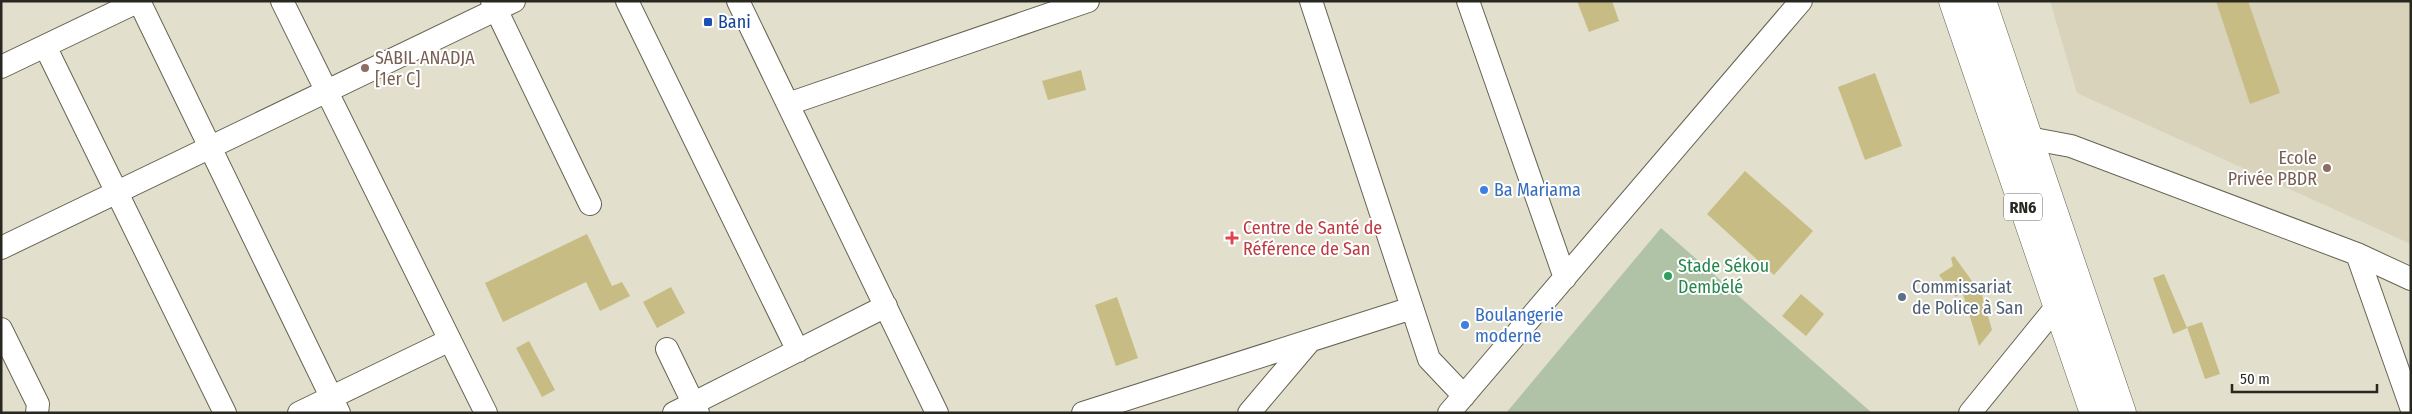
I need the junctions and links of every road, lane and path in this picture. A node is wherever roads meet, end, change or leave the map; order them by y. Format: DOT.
graph roads {
  1 [pos="139,1"];
  2 [pos="282,1"];
  3 [pos="627,1"];
  4 [pos="738,1"];
  5 [pos="1088,1"];
  6 [pos="1311,1"];
  7 [pos="1468,1"];
  8 [pos="1801,1"];
  9 [pos="1953,1"];
  10 [pos="1982,1"];
  11 [pos="501,4"];
  12 [pos="45,46"];
  13 [pos="1,67"];
  14 [pos="327,92"];
  15 [pos="788,104"];
  16 [pos="2028,138"];
  17 [pos="2002,145"];
  18 [pos="210,148"];
  19 [pos="117,192"];
  20 [pos="590,204"];
  21 [pos="1,248"];
  22 [pos="2358,254"];
  23 [pos="1565,278"];
  24 [pos="2411,279"];
  25 [pos="886,306"];
  26 [pos="2057,306"];
  27 [pos="1412,308"];
  28 [pos="1,329"];
  29 [pos="450,340"];
  30 [pos="1310,340"];
  31 [pos="667,349"];
  32 [pos="798,351"];
  33 [pos="1464,396"];
  34 [pos="335,405"];
  35 [pos="2411,407"];
  36 [pos="689,410"];
  37 [pos="37,413"];
  38 [pos="225,413"];
  39 [pos="299,413"];
  40 [pos="486,413"];
  41 [pos="937,413"];
  42 [pos="1084,413"];
  43 [pos="1249,413"];
  44 [pos="1449,413"];
  45 [pos="1970,413"];
  46 [pos="2094,413"];
  47 [pos="2122,413"];
  1 -- 12 [label="street"];
  1 -- 18 [label="street"];
  2 -- 14 [label="street"];
  3 -- 32 [label="street"];
  4 -- 15 [label="street"];
  5 -- 15 [label="street"];
  6 -- 27 [label="street"];
  7 -- 23 [label="street"];
  8 -- 23 [label="street"];
  9 -- 17 [label="main road, RN6"];
  10 -- 16 [label="main road, RN6"];
  11 -- 14 [label="street"];
  11 -- 20 [label="street"];
  12 -- 13 [label="street"];
  12 -- 19 [label="street"];
  14 -- 18 [label="street"];
  14 -- 29 [label="street"];
  15 -- 25 [label="street"];
  16 -- 17 [label="street"];
  16 -- 22 [label="street"];
  16 -- 47 [label="main road, RN6"];
  17 -- 26 [label="main road, RN6"];
  18 -- 19 [label="street"];
  18 -- 34 [label="street"];
  19 -- 21 [label="street"];
  19 -- 38 [label="street"];
  22 -- 24 [label="street"];
  22 -- 35 [label="street"];
  23 -- 33 [label="street"];
  25 -- 32 [label="street"];
  25 -- 41 [label="street"];
  26 -- 45 [label="street"];
  26 -- 46 [label="main road, RN6"];
  27 -- 30 [label="street"];
  27 -- 33 [label="street"];
  28 -- 37 [label="street"];
  29 -- 34 [label="street"];
  29 -- 40 [label="street"];
  30 -- 42 [label="street"];
  30 -- 43 [label="street"];
  31 -- 36 [label="street"];
  32 -- 36 [label="street"];
  33 -- 44 [label="street"];
  34 -- 39 [label="street"];
}
